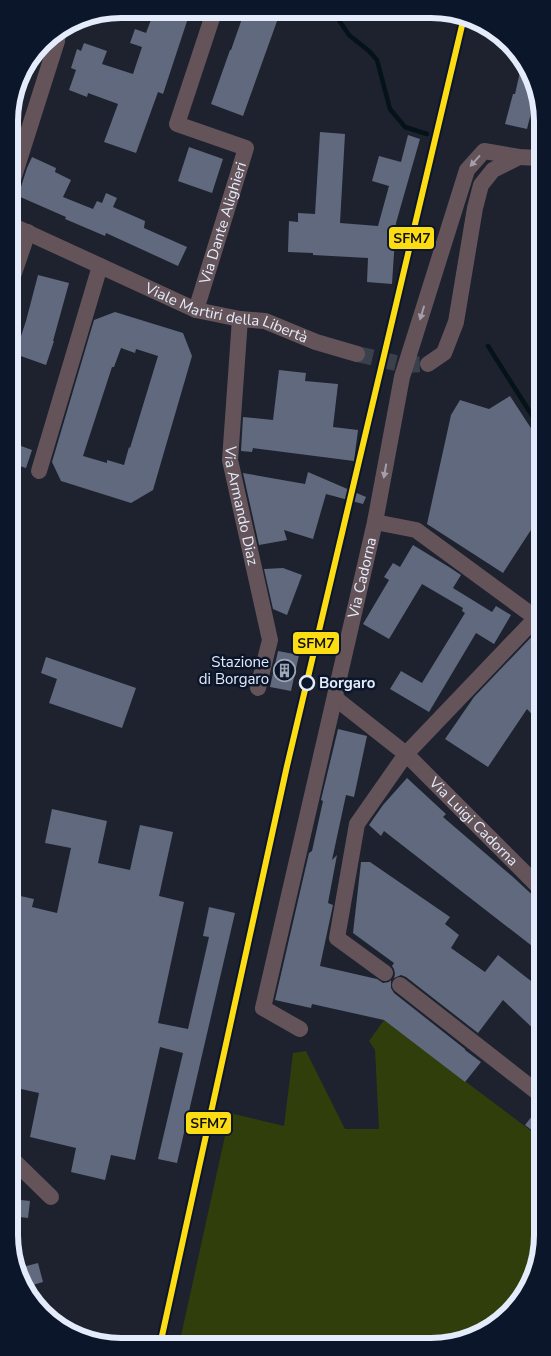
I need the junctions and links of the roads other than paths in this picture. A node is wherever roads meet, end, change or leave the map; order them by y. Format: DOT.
graph roads {
  1 [pos="212,18"];
  2 [pos="57,40"];
  3 [pos="519,157"];
  4 [pos="534,158"];
  5 [pos="18,164"];
  6 [pos="18,228"];
  7 [pos="28,232"];
  8 [pos="18,261"];
  9 [pos="100,266"];
  10 [pos="196,310"];
  11 [pos="240,319"];
  12 [pos="357,354"];
  13 [pos="428,364"];
  14 [pos="39,471"];
  15 [pos="375,522"];
  16 [pos="534,614"];
  17 [pos="534,622"];
  18 [pos="258,688"];
  19 [pos="335,698"];
  20 [pos="406,754"];
  21 [pos="533,881"];
  22 [pos="386,973"];
  23 [pos="400,985"];
  24 [pos="300,1029"];
  25 [pos="533,1089"];
  26 [pos="18,1165"];
  27 [pos="51,1196"];
  1 -- 10 [label="street, Via Dante Alighieri"];
  2 -- 5 [label="street"];
  3 -- 4 [label="street"];
  3 -- 13 [label="street"];
  3 -- 15 [label="street, Via Cadorna, one-way"];
  6 -- 7 [label="street, Viale Martiri della Libertà"];
  7 -- 8 [label="street"];
  7 -- 9 [label="street, Viale Martiri della Libertà"];
  9 -- 10 [label="street, Viale Martiri della Libertà"];
  9 -- 14 [label="street"];
  10 -- 11 [label="street, Viale Martiri della Libertà"];
  11 -- 12 [label="street, Viale Martiri della Libertà"];
  11 -- 18 [label="street, Via Armando Diaz"];
  15 -- 16 [label="street"];
  15 -- 19 [label="street, Via Cadorna"];
  17 -- 20 [label="street"];
  19 -- 20 [label="street, Via Luigi Cadorna"];
  19 -- 24 [label="street, Via Cadorna"];
  20 -- 21 [label="street, Via Luigi Cadorna"];
  20 -- 22 [label="street"];
  23 -- 25 [label="street"];
  26 -- 27 [label="street"];
}
